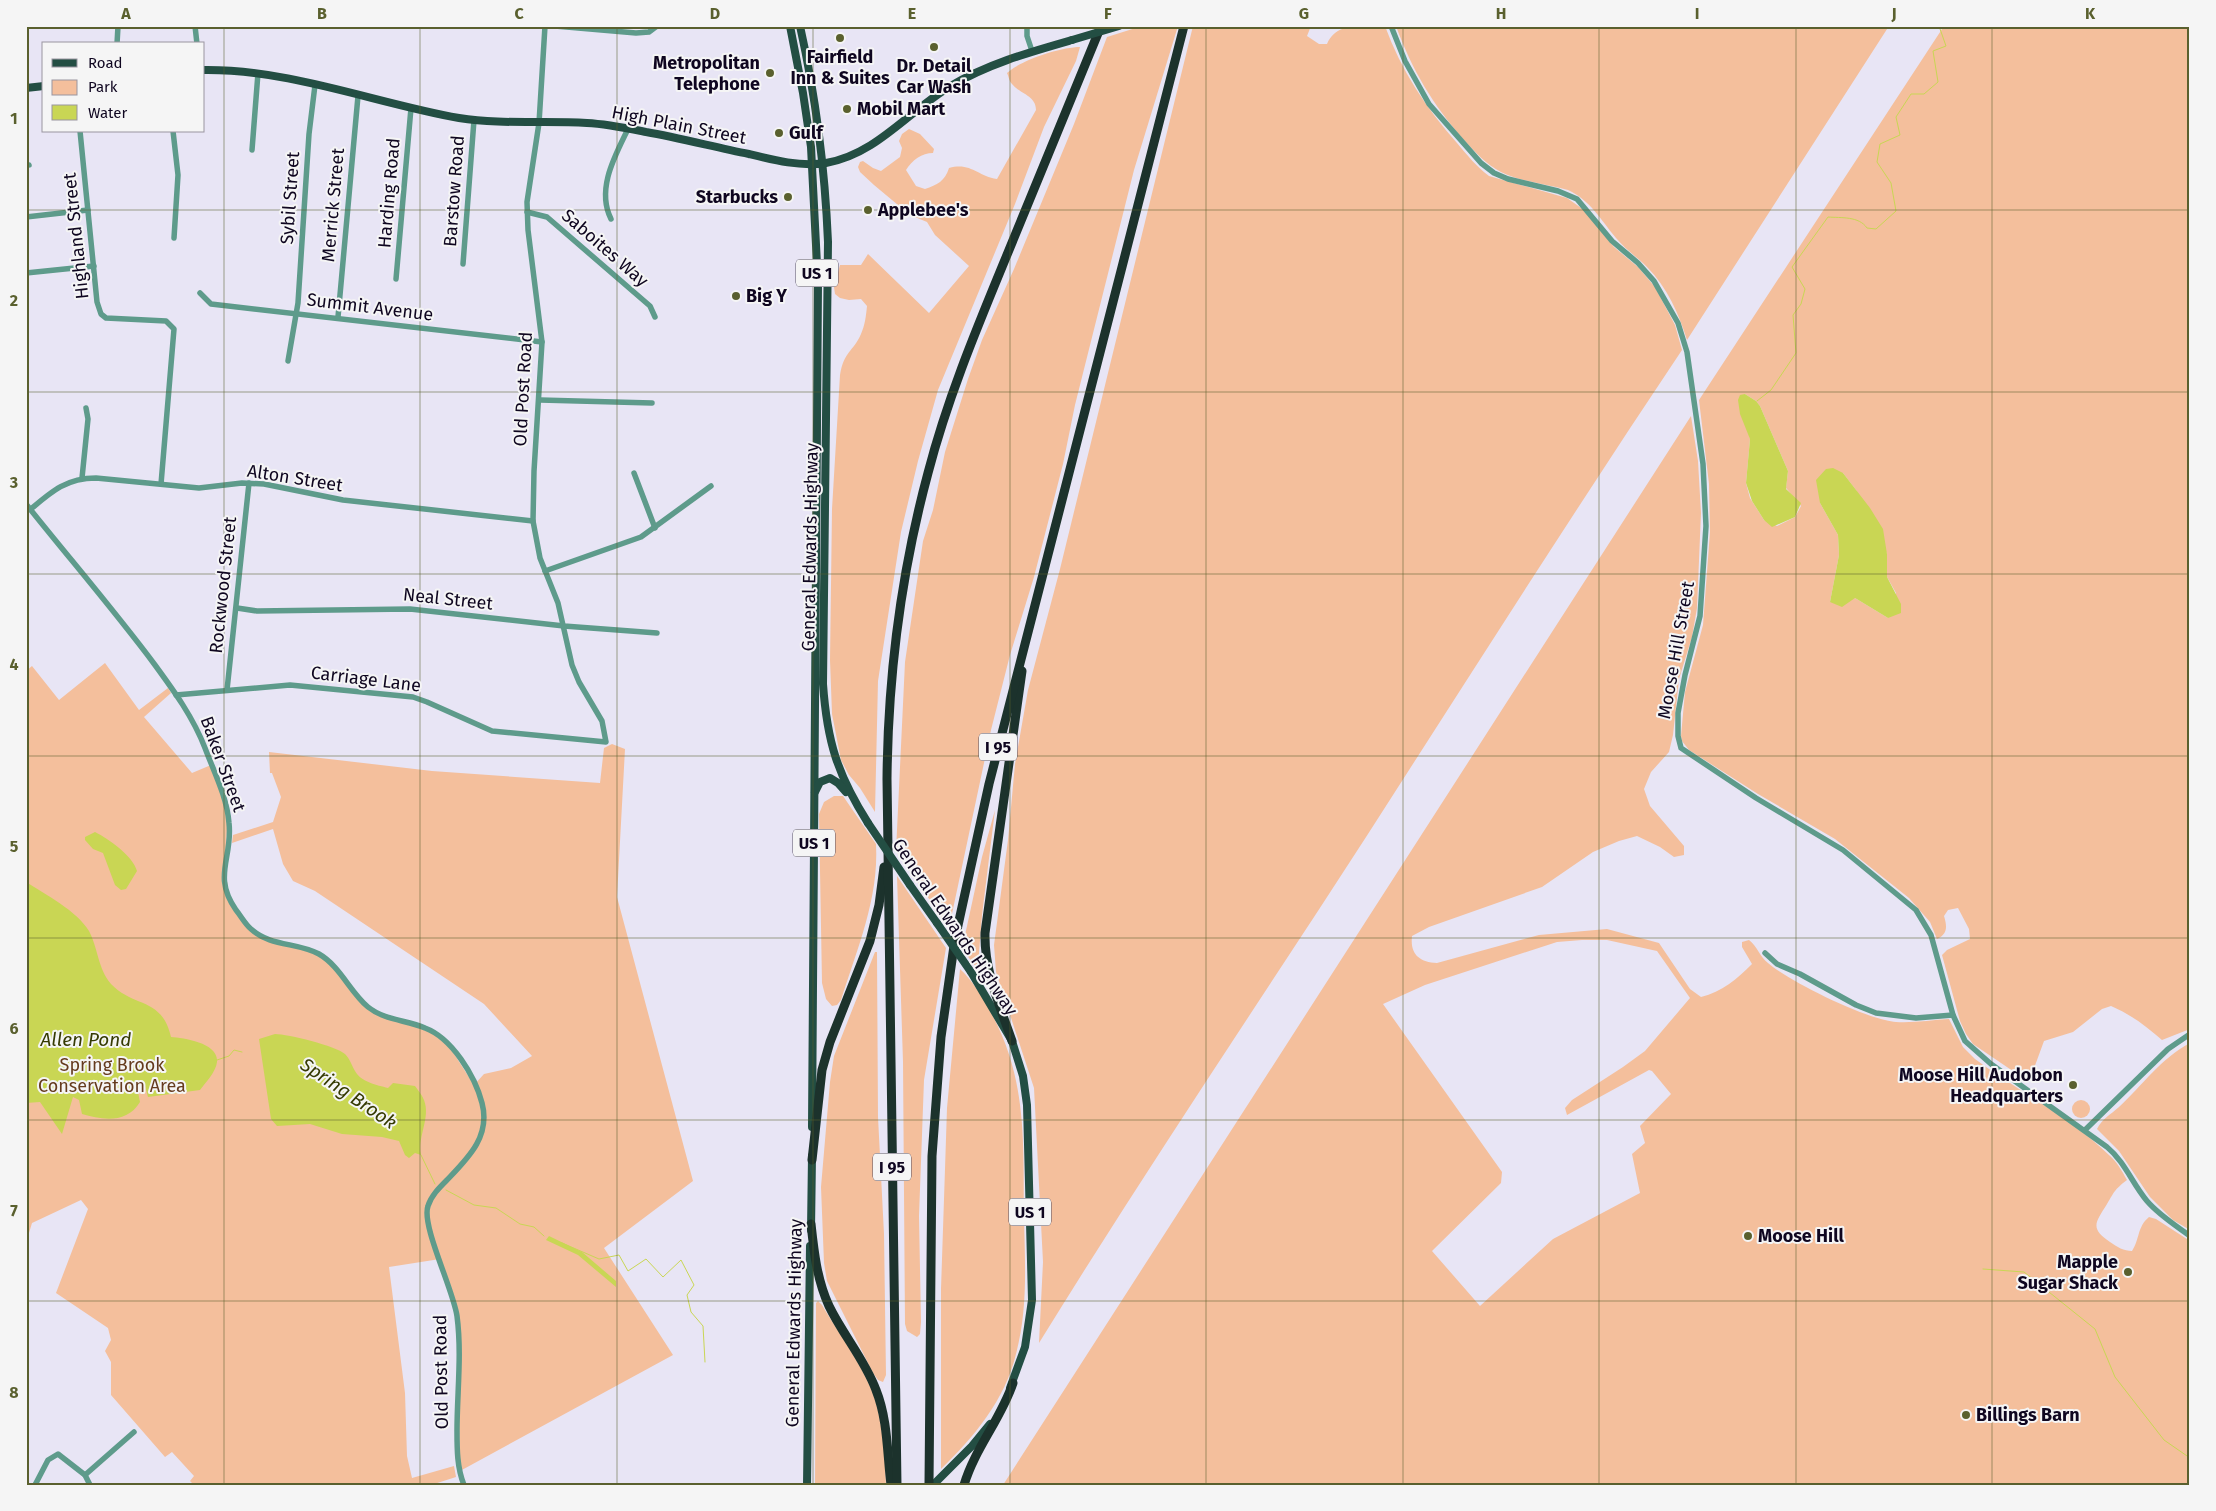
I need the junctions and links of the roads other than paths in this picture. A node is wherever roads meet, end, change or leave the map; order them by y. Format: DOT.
graph roads {
  1 [pos="118,26"];
  2 [pos="195,26"];
  3 [pos="545,26"];
  4 [pos="555,26"];
  5 [pos="657,26"];
  6 [pos="790,26"];
  7 [pos="800,26"];
  8 [pos="1027,26"];
  9 [pos="1101,26"];
  10 [pos="1119,26"];
  11 [pos="1184,26"];
  12 [pos="1391,26"];
  13 [pos="117,42"];
  14 [pos="197,42"];
  15 [pos="1032,51"];
  16 [pos="205,70"];
  17 [pos="258,73"];
  18 [pos="315,85"];
  19 [pos="42,86"];
  20 [pos="26,88"];
  21 [pos="358,96"];
  22 [pos="411,108"];
  23 [pos="474,120"];
  24 [pos="539,123"];
  25 [pos="628,129"];
  26 [pos="80,132"];
  27 [pos="173,132"];
  28 [pos="252,150"];
  29 [pos="823,163"];
  30 [pos="812,164"];
  31 [pos="88,210"];
  32 [pos="527,212"];
  33 [pos="26,217"];
  34 [pos="611,218"];
  35 [pos="174,238"];
  36 [pos="463,264"];
  37 [pos="94,266"];
  38 [pos="26,273"];
  39 [pos="396,280"];
  40 [pos="200,293"];
  41 [pos="296,313"];
  42 [pos="338,317"];
  43 [pos="654,317"];
  44 [pos="542,342"];
  45 [pos="288,361"];
  46 [pos="540,400"];
  47 [pos="652,403"];
  48 [pos="86,408"];
  49 [pos="634,474"];
  50 [pos="82,478"];
  51 [pos="249,483"];
  52 [pos="161,484"];
  53 [pos="711,486"];
  54 [pos="26,504"];
  55 [pos="31,509"];
  56 [pos="534,521"];
  57 [pos="655,528"];
  58 [pos="545,571"];
  59 [pos="237,608"];
  60 [pos="564,626"];
  61 [pos="657,633"];
  62 [pos="1025,642"];
  63 [pos="227,690"];
  64 [pos="176,695"];
  65 [pos="606,742"];
  66 [pos="814,798"];
  67 [pos="858,808"];
  68 [pos="888,849"];
  69 [pos="1765,953"];
  70 [pos="1954,1015"];
  71 [pos="2190,1034"];
  72 [pos="1012,1041"];
  73 [pos="469,1076"];
  74 [pos="2086,1130"];
  75 [pos="812,1160"];
  76 [pos="811,1224"];
  77 [pos="2190,1236"];
  78 [pos="1013,1383"];
  79 [pos="134,1432"];
  80 [pos="85,1474"];
  81 [pos="34,1485"];
  82 [pos="90,1485"];
  83 [pos="464,1485"];
  84 [pos="807,1485"];
  85 [pos="891,1485"];
  86 [pos="897,1485"];
  87 [pos="931,1485"];
  88 [pos="964,1485"];
  1 -- 13 [label="street"];
  2 -- 14 [label="street"];
  3 -- 24 [label="street, Old Post Road"];
  4 -- 5 [label="street"];
  6 -- 30 [label="main road, US 1"];
  7 -- 29 [label="main road, US 1"];
  8 -- 15 [label="street"];
  9 -- 68 [label="highway, I 95"];
  10 -- 15 [label="main road, High Plain Street, bridge"];
  11 -- 62 [label="highway, I 95"];
  12 -- 70 [label="street, Moose Hill Street"];
  15 -- 29 [label="main road, High Plain Street"];
  16 -- 17 [label="main road, High Plain Street"];
  17 -- 18 [label="main road, High Plain Street"];
  17 -- 28 [label="street"];
  18 -- 21 [label="main road, High Plain Street"];
  18 -- 41 [label="street, Sybil Street"];
  19 -- 20 [label="main road"];
  21 -- 22 [label="main road, High Plain Street"];
  21 -- 42 [label="street, Merrick Street"];
  22 -- 23 [label="main road, High Plain Street"];
  22 -- 39 [label="street, Harding Road"];
  23 -- 24 [label="main road, High Plain Street"];
  23 -- 36 [label="street, Barstow Road"];
  24 -- 25 [label="main road, High Plain Street"];
  24 -- 32 [label="street, Old Post Road"];
  25 -- 30 [label="main road, High Plain Street"];
  25 -- 34 [label="street"];
  26 -- 31 [label="street, Highland Street"];
  27 -- 35 [label="street"];
  29 -- 30 [label="main road, High Plain Street"];
  29 -- 67 [label="main road, General Edwards Highway / US 1"];
  30 -- 66 [label="main road, General Edwards Highway / US 1"];
  31 -- 33 [label="street"];
  31 -- 37 [label="street, Highland Street"];
  32 -- 43 [label="street, Saboites Way"];
  32 -- 44 [label="street, Old Post Road"];
  37 -- 38 [label="street"];
  37 -- 52 [label="street, Highland Street"];
  40 -- 41 [label="street, Summit Avenue"];
  41 -- 42 [label="street, Summit Avenue"];
  41 -- 45 [label="street, Sybil Street"];
  42 -- 44 [label="street, Summit Avenue"];
  44 -- 46 [label="street, Old Post Road"];
  46 -- 47 [label="street"];
  46 -- 56 [label="street, Old Post Road"];
  48 -- 50 [label="street"];
  49 -- 57 [label="street"];
  50 -- 52 [label="street, Alton Street"];
  50 -- 55 [label="street, Alton Street"];
  51 -- 52 [label="street, Alton Street"];
  51 -- 56 [label="street, Alton Street"];
  51 -- 59 [label="street, Rockwood Street"];
  53 -- 57 [label="street"];
  54 -- 55 [label="street, Baker Street"];
  55 -- 64 [label="street, Baker Street"];
  56 -- 58 [label="street, Old Post Road"];
  57 -- 58 [label="street"];
  58 -- 60 [label="street, Old Post Road"];
  59 -- 60 [label="street, Neal Street"];
  59 -- 63 [label="street, Rockwood Street"];
  60 -- 61 [label="street, Neal Street"];
  60 -- 65 [label="street, Old Post Road"];
  62 -- 72 [label="highway"];
  62 -- 87 [label="highway, I 95"];
  63 -- 64 [label="street, Carriage Lane"];
  63 -- 65 [label="street, Carriage Lane"];
  64 -- 73 [label="street, Baker Street"];
  66 -- 67 [label="main road"];
  66 -- 75 [label="main road, General Edwards Highway / US 1"];
  67 -- 72 [label="main road, General Edwards Highway / US 1, bridge"];
  68 -- 75 [label="highway"];
  68 -- 86 [label="highway, I 95"];
  69 -- 70 [label="street"];
  70 -- 74 [label="street, Moose Hill Street"];
  71 -- 74 [label="street"];
  72 -- 78 [label="main road, General Edwards Highway / US 1"];
  73 -- 83 [label="street, Old Post Road"];
  74 -- 77 [label="street, Moose Hill Street"];
  75 -- 76 [label="main road, General Edwards Highway / US 1"];
  76 -- 84 [label="main road, General Edwards Highway / US 1"];
  76 -- 85 [label="highway"];
  78 -- 87 [label="main road, General Edwards Highway / US 1"];
  78 -- 88 [label="highway"];
  79 -- 80 [label="street"];
  80 -- 81 [label="street"];
  80 -- 82 [label="street"];
}
